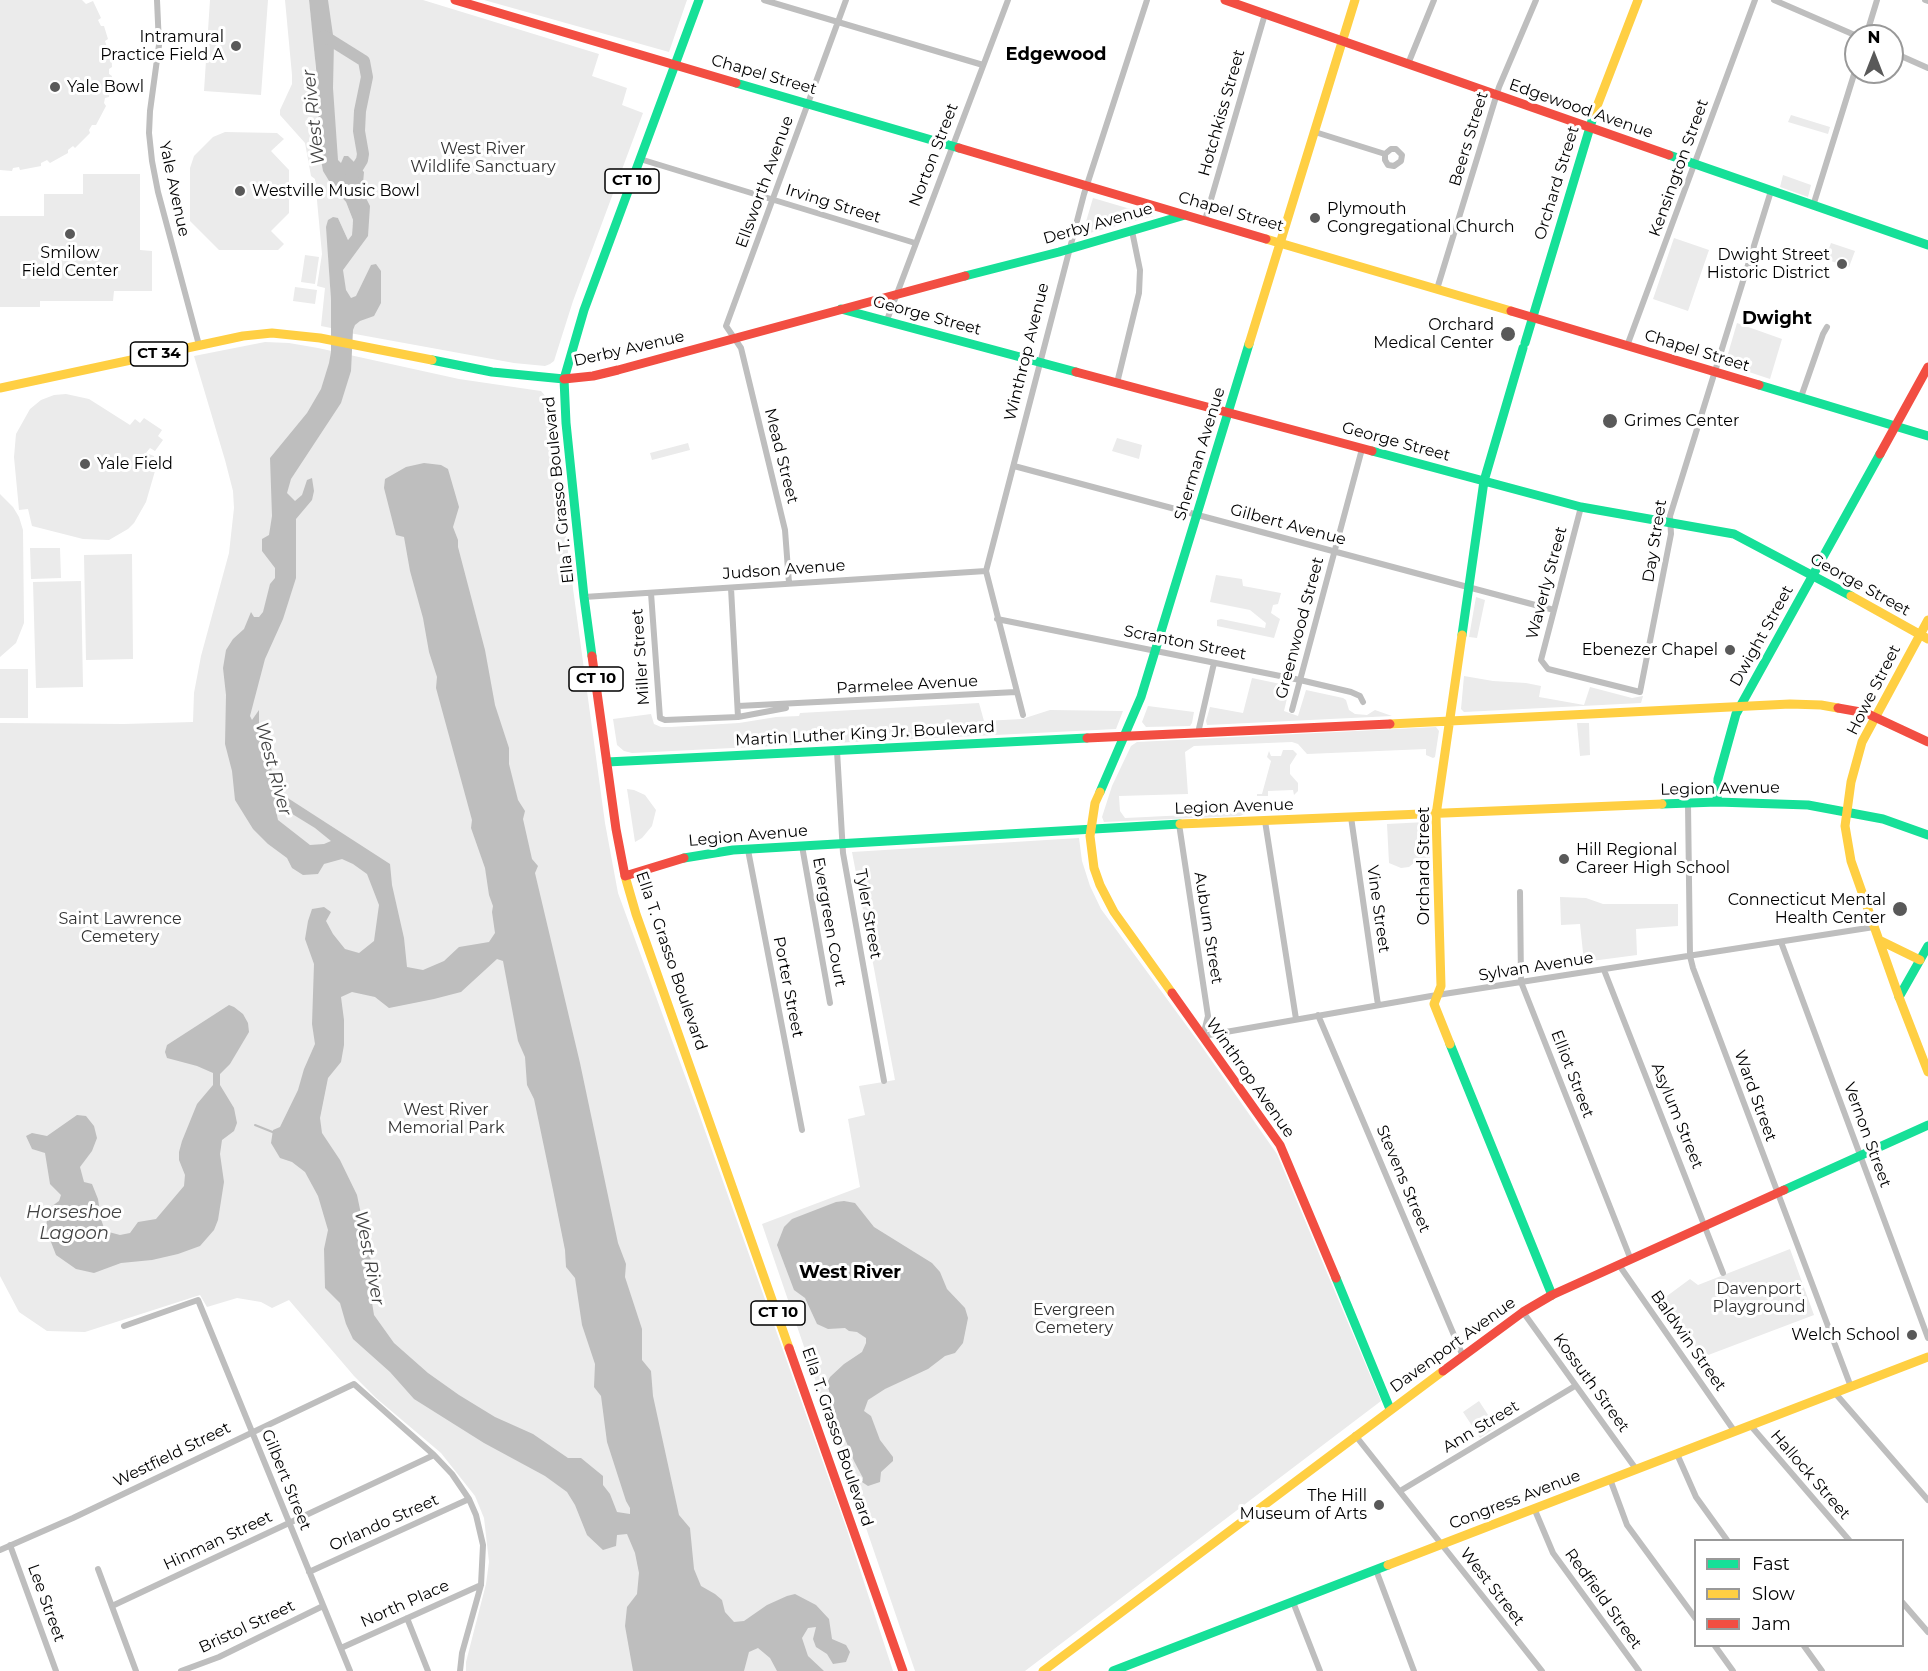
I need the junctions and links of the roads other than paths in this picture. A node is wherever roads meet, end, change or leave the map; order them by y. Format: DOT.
graph roads {
  1 [pos="157,0"];
  2 [pos="455,0"];
  3 [pos="699,0"];
  4 [pos="764,0"];
  5 [pos="846,0"];
  6 [pos="1008,0"];
  7 [pos="1147,0"];
  8 [pos="1225,0"];
  9 [pos="1355,0"];
  10 [pos="1434,0"];
  11 [pos="1536,0"];
  12 [pos="1638,0"];
  13 [pos="1755,0"];
  14 [pos="1774,0"];
  15 [pos="1877,0"];
  16 [pos="1265,14"];
  17 [pos="838,22"];
  18 [pos="1870,24"];
  19 [pos="1844,30"];
  20 [pos="1342,41"];
  21 [pos="1904,57"];
  22 [pos="1408,64"];
  23 [pos="675,65"];
  24 [pos="983,65"];
  25 [pos="1928,68"];
  26 [pos="1851,84"];
  27 [pos="1496,95"];
  28 [pos="808,104"];
  29 [pos="1589,128"];
  30 [pos="1315,132"];
  31 [pos="952,147"];
  32 [pos="1385,154"];
  33 [pos="640,159"];
  34 [pos="1695,165"];
  35 [pos="1087,185"];
  36 [pos="1771,191"];
  37 [pos="773,200"];
  38 [pos="1813,206"];
  39 [pos="1185,215"];
  40 [pos="1205,220"];
  41 [pos="1132,231"];
  42 [pos="1280,242"];
  43 [pos="915,243"];
  44 [pos="1928,245"];
  45 [pos="1069,249"];
  46 [pos="1437,289"];
  47 [pos="897,293"];
  48 [pos="841,309"];
  49 [pos="1533,318"];
  50 [pos="887,320"];
  51 [pos="1827,327"];
  52 [pos="734,338"];
  53 [pos="199,345"];
  54 [pos="1627,346"];
  55 [pos="1040,362"];
  56 [pos="1928,367"];
  57 [pos="1713,372"];
  58 [pos="564,379"];
  59 [pos="1117,383"];
  60 [pos="0,388"];
  61 [pos="1801,397"];
  62 [pos="1229,412"];
  63 [pos="1895,427"];
  64 [pos="1928,436"];
  65 [pos="1362,449"];
  66 [pos="1014,466"];
  67 [pos="1484,481"];
  68 [pos="1581,507"];
  69 [pos="1197,514"];
  70 [pos="1671,523"];
  71 [pos="1335,551"];
  72 [pos="986,571"];
  73 [pos="1812,576"];
  74 [pos="789,583"];
  75 [pos="1468,586"];
  76 [pos="731,588"];
  77 [pos="651,593"];
  78 [pos="584,597"];
  79 [pos="1554,610"];
  80 [pos="997,619"];
  81 [pos="1928,620"];
  82 [pos="1924,637"];
  83 [pos="1155,651"];
  84 [pos="1214,663"];
  85 [pos="1544,666"];
  86 [pos="1300,680"];
  87 [pos="1016,692"];
  88 [pos="1363,702"];
  89 [pos="798,705"];
  90 [pos="738,706"];
  91 [pos="1741,706"];
  92 [pos="1292,710"];
  93 [pos="1023,715"];
  94 [pos="1875,716"];
  95 [pos="738,717"];
  96 [pos="660,718"];
  97 [pos="1451,721"];
  98 [pos="1198,733"];
  99 [pos="1125,737"];
  100 [pos="1928,742"];
  101 [pos="837,751"];
  102 [pos="607,762"];
  103 [pos="1717,802"];
  104 [pos="1688,804"];
  105 [pos="1846,812"];
  106 [pos="1437,814"];
  107 [pos="1352,817"];
  108 [pos="1265,821"];
  109 [pos="1179,824"];
  110 [pos="1091,828"];
  111 [pos="1928,836"];
  112 [pos="842,843"];
  113 [pos="802,846"];
  114 [pos="748,850"];
  115 [pos="625,876"];
  116 [pos="1520,892"];
  117 [pos="1114,912"];
  118 [pos="1874,927"];
  119 [pos="1879,940"];
  120 [pos="1781,942"];
  121 [pos="1928,946"];
  122 [pos="1690,956"];
  123 [pos="1920,960"];
  124 [pos="1604,970"];
  125 [pos="1521,982"];
  126 [pos="1438,995"];
  127 [pos="1899,997"];
  128 [pos="830,1003"];
  129 [pos="1378,1005"];
  130 [pos="1318,1015"];
  131 [pos="1296,1019"];
  132 [pos="1203,1036"];
  133 [pos="1928,1072"];
  134 [pos="884,1081"];
  135 [pos="1928,1125"];
  136 [pos="802,1130"];
  137 [pos="1860,1156"];
  138 [pos="1777,1194"];
  139 [pos="1706,1226"];
  140 [pos="1631,1260"];
  141 [pos="1619,1265"];
  142 [pos="1723,1274"];
  143 [pos="1552,1295"];
  144 [pos="1523,1312"];
  145 [pos="124,1326"];
  146 [pos="1928,1338"];
  147 [pos="1462,1354"];
  148 [pos="1928,1357"];
  149 [pos="1575,1386"];
  150 [pos="1851,1387"];
  151 [pos="1835,1393"];
  152 [pos="1390,1409"];
  153 [pos="1751,1426"];
  154 [pos="252,1432"];
  155 [pos="1735,1432"];
  156 [pos="1355,1435"];
  157 [pos="1677,1454"];
  158 [pos="434,1455"];
  159 [pos="1636,1469"];
  160 [pos="1611,1479"];
  161 [pos="1400,1491"];
  162 [pos="469,1499"];
  163 [pos="1928,1500"];
  164 [pos="1534,1509"];
  165 [pos="289,1522"];
  166 [pos="1726,1539"];
  167 [pos="1848,1539"];
  168 [pos="0,1541"];
  169 [pos="1442,1545"];
  170 [pos="4,1548"];
  171 [pos="98,1569"];
  172 [pos="1376,1570"];
  173 [pos="309,1572"];
  174 [pos="481,1586"];
  175 [pos="1293,1602"];
  176 [pos="1904,1604"];
  177 [pos="112,1606"];
  178 [pos="323,1606"];
  179 [pos="407,1618"];
  180 [pos="1694,1618"];
  181 [pos="1928,1632"];
  182 [pos="1716,1647"];
  183 [pos="1805,1647"];
  184 [pos="341,1648"];
  185 [pos="56,1671"];
  186 [pos="136,1671"];
  187 [pos="182,1671"];
  188 [pos="350,1671"];
  189 [pos="428,1671"];
  190 [pos="460,1671"];
  191 [pos="903,1671"];
  192 [pos="1043,1671"];
  193 [pos="1113,1671"];
  194 [pos="1320,1671"];
  195 [pos="1414,1671"];
  196 [pos="1542,1671"];
  197 [pos="1639,1671"];
  198 [pos="1733,1671"];
  199 [pos="1822,1671"];
  1 -- 53 [label="street, Yale Avenue"];
  2 -- 23 [label="main road, Chapel Street"];
  3 -- 23 [label="main road, Ella T. Grasso Boulevard / CT 10"];
  4 -- 17 [label="street"];
  5 -- 17 [label="street, Ellsworth Avenue"];
  6 -- 24 [label="street, Norton Street"];
  7 -- 35 [label="street, Winthrop Avenue"];
  8 -- 16 [label="main road, Edgewood Avenue"];
  9 -- 20 [label="main road, Sherman Avenue"];
  10 -- 22 [label="street"];
  11 -- 27 [label="street, Beers Street"];
  12 -- 29 [label="main road, Orchard Street"];
  13 -- 34 [label="street, Kensington Street"];
  14 -- 19 [label="street"];
  15 -- 18 [label="street"];
  16 -- 20 [label="main road, Edgewood Avenue"];
  16 -- 40 [label="street, Hotchkiss Street"];
  17 -- 24 [label="street"];
  17 -- 28 [label="street, Ellsworth Avenue"];
  20 -- 22 [label="main road, Edgewood Avenue"];
  20 -- 30 [label="main road, Sherman Avenue"];
  21 -- 25 [label="street"];
  22 -- 27 [label="main road, Edgewood Avenue"];
  23 -- 28 [label="main road, Chapel Street"];
  23 -- 33 [label="main road, Ella T. Grasso Boulevard / CT 10"];
  24 -- 31 [label="street, Norton Street"];
  26 -- 38 [label="street"];
  27 -- 29 [label="main road, Edgewood Avenue"];
  27 -- 46 [label="street, Beers Street"];
  28 -- 31 [label="main road, Chapel Street"];
  28 -- 37 [label="street, Ellsworth Avenue"];
  29 -- 34 [label="main road, Edgewood Avenue"];
  29 -- 49 [label="main road, Orchard Street"];
  30 -- 32 [label="street"];
  30 -- 42 [label="main road, Sherman Avenue"];
  31 -- 35 [label="main road, Chapel Street"];
  31 -- 43 [label="street, Norton Street"];
  33 -- 37 [label="street, Irving Street"];
  33 -- 58 [label="main road, Ella T. Grasso Boulevard / CT 10"];
  34 -- 36 [label="main road, Edgewood Avenue"];
  34 -- 54 [label="street, Kensington Street"];
  35 -- 39 [label="main road, Chapel Street"];
  35 -- 45 [label="street, Winthrop Avenue"];
  36 -- 38 [label="main road, Edgewood Avenue"];
  36 -- 57 [label="street, Day Street"];
  37 -- 43 [label="street, Irving Street"];
  37 -- 52 [label="street, Ellsworth Avenue"];
  38 -- 44 [label="main road, Edgewood Avenue"];
  39 -- 40 [label="main road, Chapel Street"];
  39 -- 41 [label="main road, Derby Avenue"];
  40 -- 42 [label="main road, Chapel Street"];
  41 -- 45 [label="main road, Derby Avenue"];
  41 -- 59 [label="street"];
  42 -- 46 [label="main road, Chapel Street"];
  42 -- 62 [label="main road, Sherman Avenue"];
  43 -- 47 [label="street, Norton Street"];
  45 -- 47 [label="main road, Derby Avenue"];
  45 -- 55 [label="street, Winthrop Avenue"];
  46 -- 49 [label="main road, Chapel Street"];
  47 -- 48 [label="main road, Derby Avenue"];
  47 -- 50 [label="street, Norton Street"];
  48 -- 50 [label="main road, George Street"];
  48 -- 52 [label="main road, Derby Avenue"];
  49 -- 54 [label="main road, Chapel Street"];
  49 -- 67 [label="main road, Orchard Street"];
  50 -- 55 [label="main road, George Street"];
  51 -- 61 [label="street"];
  52 -- 58 [label="main road, Derby Avenue"];
  52 -- 74 [label="street, Mead Street"];
  53 -- 58 [label="main road, Derby Avenue / CT 34"];
  53 -- 60 [label="main road, Derby Avenue / CT 34"];
  54 -- 57 [label="main road, Chapel Street"];
  55 -- 59 [label="main road, George Street"];
  55 -- 66 [label="street, Winthrop Avenue"];
  56 -- 63 [label="main road, Dwight Street"];
  57 -- 61 [label="main road, Chapel Street"];
  57 -- 70 [label="street, Day Street"];
  58 -- 78 [label="main road, Ella T. Grasso Boulevard / CT 10"];
  59 -- 62 [label="main road, George Street"];
  61 -- 63 [label="main road, Chapel Street"];
  62 -- 65 [label="main road, George Street"];
  62 -- 69 [label="main road, Sherman Avenue"];
  63 -- 64 [label="main road, Chapel Street"];
  63 -- 73 [label="main road, Dwight Street"];
  65 -- 67 [label="main road, George Street"];
  65 -- 71 [label="street, Greenwood Street"];
  66 -- 69 [label="street, Gilbert Avenue"];
  66 -- 72 [label="street, Winthrop Avenue"];
  67 -- 68 [label="main road, George Street"];
  67 -- 75 [label="main road, Orchard Street"];
  68 -- 70 [label="main road, George Street"];
  68 -- 79 [label="street, Waverly Street"];
  69 -- 71 [label="street, Gilbert Avenue"];
  69 -- 83 [label="main road, Sherman Avenue"];
  70 -- 73 [label="main road, George Street"];
  70 -- 85 [label="street, Day Street"];
  71 -- 75 [label="street, Gilbert Avenue"];
  71 -- 86 [label="street, Greenwood Street"];
  72 -- 74 [label="street, Judson Avenue"];
  72 -- 80 [label="street, Winthrop Avenue"];
  73 -- 82 [label="main road, George Street"];
  73 -- 91 [label="main road, Dwight Street"];
  74 -- 76 [label="street, Judson Avenue"];
  75 -- 79 [label="street, Gilbert Avenue"];
  75 -- 97 [label="main road, Orchard Street"];
  76 -- 77 [label="street, Judson Avenue"];
  76 -- 90 [label="street"];
  77 -- 78 [label="street, Judson Avenue"];
  77 -- 96 [label="street, Miller Street"];
  78 -- 102 [label="main road, Ella T. Grasso Boulevard / CT 10"];
  79 -- 85 [label="street, Waverly Street"];
  80 -- 83 [label="street, Scranton Street"];
  80 -- 87 [label="street, Winthrop Avenue"];
  81 -- 82 [label="main road, Howe Street"];
  82 -- 94 [label="main road, Howe Street"];
  83 -- 84 [label="street, Scranton Street"];
  83 -- 99 [label="main road, Sherman Avenue"];
  84 -- 86 [label="street, Scranton Street"];
  84 -- 98 [label="street"];
  86 -- 88 [label="street, Scranton Street"];
  86 -- 92 [label="street, Greenwood Street"];
  87 -- 89 [label="street, Parmelee Avenue"];
  87 -- 93 [label="street, Winthrop Avenue"];
  89 -- 90 [label="street, Parmelee Avenue"];
  89 -- 95 [label="street, Parmelee Avenue"];
  90 -- 95 [label="street"];
  91 -- 94 [label="main road, Martin Luther King Jr. Boulevard"];
  91 -- 97 [label="main road, Martin Luther King Jr. Boulevard"];
  91 -- 103 [label="main road, Dwight Street"];
  94 -- 100 [label="main road, Martin Luther King Jr. Boulevard"];
  94 -- 105 [label="main road, Howe Street"];
  95 -- 96 [label="street, Parmelee Avenue"];
  97 -- 98 [label="main road, Martin Luther King Jr. Boulevard"];
  97 -- 106 [label="main road, Orchard Street"];
  98 -- 99 [label="main road, Martin Luther King Jr. Boulevard"];
  99 -- 101 [label="main road, Martin Luther King Jr. Boulevard"];
  99 -- 110 [label="main road, Sherman Avenue"];
  101 -- 102 [label="main road, Martin Luther King Jr. Boulevard"];
  101 -- 112 [label="street, Tyler Street"];
  102 -- 115 [label="main road, Ella T. Grasso Boulevard / CT 10"];
  103 -- 104 [label="main road, Legion Avenue"];
  103 -- 105 [label="main road, Legion Avenue"];
  104 -- 106 [label="main road, Legion Avenue"];
  104 -- 122 [label="street, Ward Street"];
  105 -- 111 [label="main road, Legion Avenue"];
  105 -- 118 [label="main road, Howe Street"];
  106 -- 107 [label="main road, Legion Avenue"];
  106 -- 126 [label="main road, Orchard Street"];
  107 -- 108 [label="main road, Legion Avenue"];
  107 -- 129 [label="street, Vine Street"];
  108 -- 109 [label="main road, Legion Avenue"];
  108 -- 131 [label="street"];
  109 -- 110 [label="main road, Legion Avenue"];
  109 -- 132 [label="street, Auburn Street"];
  110 -- 112 [label="main road, Legion Avenue"];
  110 -- 117 [label="main road, Sherman Avenue"];
  112 -- 113 [label="main road, Legion Avenue"];
  112 -- 134 [label="street, Tyler Street"];
  113 -- 114 [label="main road, Legion Avenue"];
  113 -- 128 [label="street, Evergreen Court"];
  114 -- 115 [label="main road, Legion Avenue"];
  114 -- 136 [label="street, Porter Street"];
  115 -- 191 [label="main road, Ella T. Grasso Boulevard / CT 10"];
  116 -- 125 [label="street, Elliot Street"];
  117 -- 132 [label="main road, Winthrop Avenue"];
  118 -- 119 [label="main road, Howe Street"];
  118 -- 120 [label="street, Sylvan Avenue"];
  119 -- 123 [label="main road"];
  119 -- 127 [label="main road, Howe Street"];
  120 -- 122 [label="street, Sylvan Avenue"];
  120 -- 137 [label="street, Vernon Street"];
  121 -- 123 [label="main road"];
  122 -- 124 [label="street, Sylvan Avenue"];
  122 -- 138 [label="street, Ward Street"];
  123 -- 127 [label="main road"];
  124 -- 125 [label="street, Sylvan Avenue"];
  124 -- 139 [label="street, Asylum Street"];
  125 -- 126 [label="street, Sylvan Avenue"];
  125 -- 140 [label="street, Elliot Street"];
  126 -- 129 [label="street, Sylvan Avenue"];
  126 -- 143 [label="main road, Orchard Street"];
  127 -- 133 [label="main road, Howe Street"];
  129 -- 130 [label="street, Sylvan Avenue"];
  130 -- 131 [label="street, Sylvan Avenue"];
  130 -- 147 [label="street, Stevens Street"];
  131 -- 132 [label="street, Sylvan Avenue"];
  132 -- 152 [label="main road, Winthrop Avenue"];
  135 -- 137 [label="main road, Davenport Avenue"];
  137 -- 138 [label="main road, Davenport Avenue"];
  137 -- 146 [label="street, Vernon Street"];
  138 -- 139 [label="main road, Davenport Avenue"];
  138 -- 150 [label="street, Ward Street"];
  139 -- 140 [label="main road, Davenport Avenue"];
  139 -- 142 [label="street, Asylum Street"];
  140 -- 141 [label="main road, Davenport Avenue"];
  141 -- 143 [label="main road, Davenport Avenue"];
  141 -- 155 [label="street, Baldwin Street"];
  143 -- 144 [label="main road, Davenport Avenue"];
  144 -- 147 [label="main road, Davenport Avenue"];
  144 -- 149 [label="street, Kossuth Street"];
  145 -- 154 [label="street, Gilbert Street"];
  147 -- 152 [label="main road, Davenport Avenue"];
  148 -- 150 [label="main road, Congress Avenue"];
  149 -- 159 [label="street, Kossuth Street"];
  149 -- 161 [label="street, Ann Street"];
  150 -- 151 [label="main road, Congress Avenue"];
  151 -- 153 [label="main road, Congress Avenue"];
  151 -- 163 [label="street"];
  152 -- 156 [label="main road, Davenport Avenue"];
  153 -- 155 [label="main road, Congress Avenue"];
  153 -- 167 [label="street, Hallock Street"];
  154 -- 158 [label="street, Westfield Street"];
  154 -- 165 [label="street, Gilbert Street"];
  154 -- 170 [label="street, Westfield Street"];
  155 -- 157 [label="main road, Congress Avenue"];
  156 -- 161 [label="street, West Street"];
  156 -- 192 [label="main road, Davenport Avenue"];
  157 -- 159 [label="main road, Congress Avenue"];
  157 -- 166 [label="street"];
  158 -- 162 [label="street"];
  158 -- 165 [label="street, Hinman Street"];
  159 -- 160 [label="main road, Congress Avenue"];
  160 -- 164 [label="main road, Congress Avenue"];
  160 -- 180 [label="street"];
  161 -- 169 [label="street, West Street"];
  162 -- 173 [label="street, Orlando Street"];
  162 -- 174 [label="street"];
  164 -- 169 [label="main road, Congress Avenue"];
  164 -- 197 [label="street, Redfield Street"];
  165 -- 173 [label="street, Gilbert Street"];
  165 -- 177 [label="street, Hinman Street"];
  168 -- 170 [label="street, Lee Street"];
  169 -- 172 [label="main road, Congress Avenue"];
  169 -- 196 [label="street, West Street"];
  170 -- 185 [label="street, Lee Street"];
  171 -- 177 [label="street"];
  172 -- 175 [label="main road, Congress Avenue"];
  172 -- 195 [label="street"];
  173 -- 178 [label="street, Gilbert Street"];
  174 -- 179 [label="street, North Place"];
  174 -- 190 [label="street"];
  175 -- 193 [label="main road, Congress Avenue"];
  175 -- 194 [label="street"];
  176 -- 181 [label="street"];
  177 -- 186 [label="street"];
  178 -- 184 [label="street, Gilbert Street"];
  178 -- 187 [label="street, Bristol Street"];
  179 -- 184 [label="street, North Place"];
  179 -- 189 [label="street"];
  182 -- 198 [label="street"];
  183 -- 199 [label="street"];
  184 -- 188 [label="street, Gilbert Street"];
}
